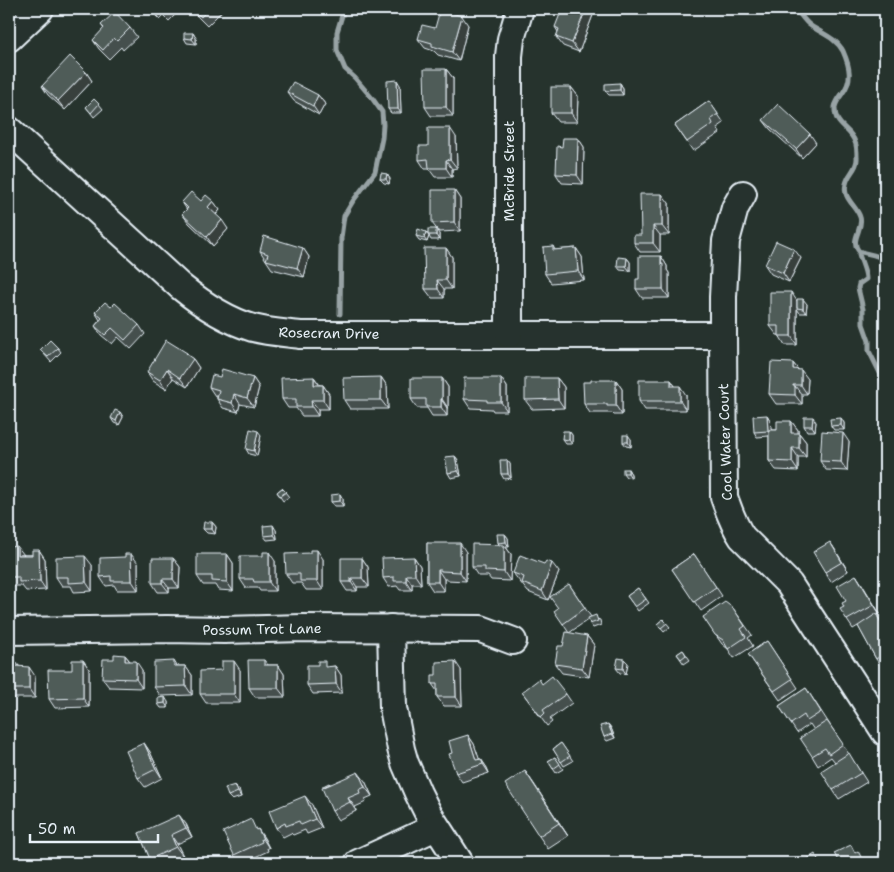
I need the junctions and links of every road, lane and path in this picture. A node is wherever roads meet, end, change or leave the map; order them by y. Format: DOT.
graph roads {
  1 [pos="40,9"];
  2 [pos="520,9"];
  3 [pos="9,38"];
  4 [pos="9,130"];
  5 [pos="743,194"];
  6 [pos="509,334"];
  7 [pos="722,335"];
  8 [pos="391,628"];
  9 [pos="9,631"];
  10 [pos="513,641"];
  11 [pos="885,732"];
  12 [pos="436,827"];
  13 [pos="358,863"];
  14 [pos="460,863"];
  1 -- 3 [label="street"];
  2 -- 6 [label="street, McBride Street"];
  4 -- 6 [label="street, Rosecran Drive"];
  5 -- 7 [label="street, Cool Water Court"];
  6 -- 7 [label="street, Rosecran Drive"];
  7 -- 11 [label="street, Cool Water Court"];
  8 -- 9 [label="street, Possum Trot Lane"];
  8 -- 10 [label="street, Possum Trot Lane"];
  8 -- 12 [label="street"];
  12 -- 13 [label="street"];
  12 -- 14 [label="street"];
}
